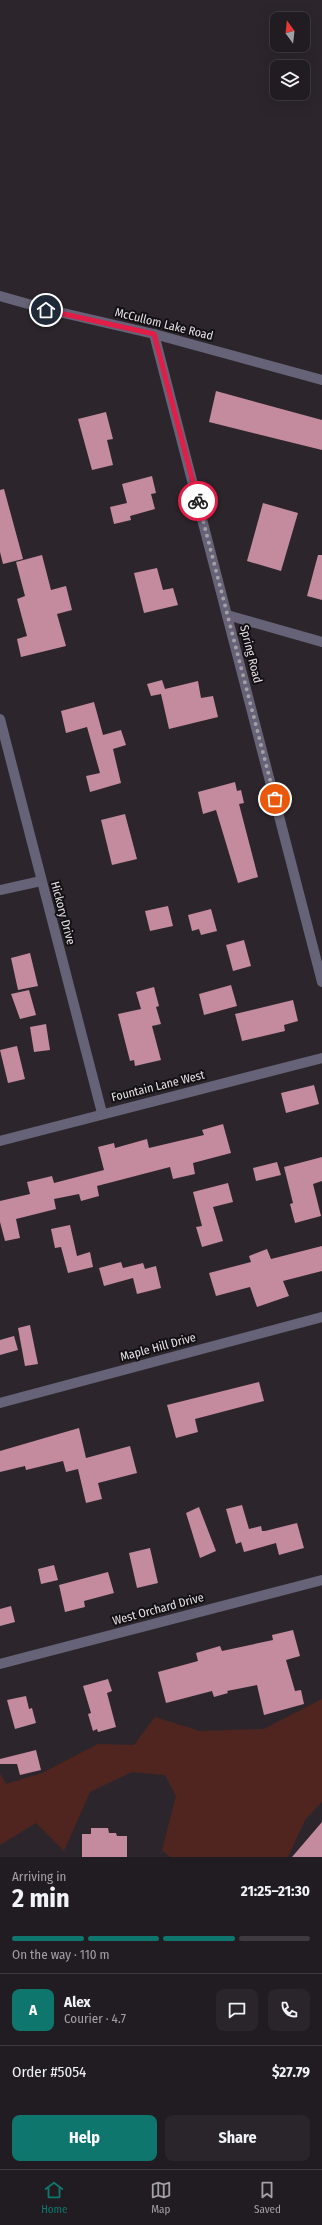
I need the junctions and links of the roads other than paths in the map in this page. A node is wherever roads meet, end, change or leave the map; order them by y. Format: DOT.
graph roads {
  1 [pos="0,296"];
  2 [pos="154,334"];
  3 [pos="322,380"];
  4 [pos="227,615"];
  5 [pos="322,642"];
  6 [pos="0,719"];
  7 [pos="41,881"];
  8 [pos="0,890"];
  9 [pos="322,982"];
  10 [pos="322,1058"];
  11 [pos="102,1113"];
  12 [pos="0,1141"];
  13 [pos="322,1317"];
  14 [pos="0,1403"];
  15 [pos="322,1580"];
  16 [pos="0,1664"];
  1 -- 2 [label="street, McCullom Lake Road"];
  2 -- 3 [label="street, McCullom Lake Road"];
  2 -- 4 [label="street, Spring Road"];
  4 -- 5 [label="street"];
  4 -- 9 [label="street, Spring Road"];
  6 -- 7 [label="street, Hickory Drive"];
  7 -- 8 [label="street"];
  7 -- 11 [label="street, Hickory Drive"];
  10 -- 11 [label="street, Fountain Lane West"];
  11 -- 12 [label="street, Fountain Lane West"];
  13 -- 14 [label="street, Maple Hill Drive"];
  15 -- 16 [label="street, West Orchard Drive"];
}
